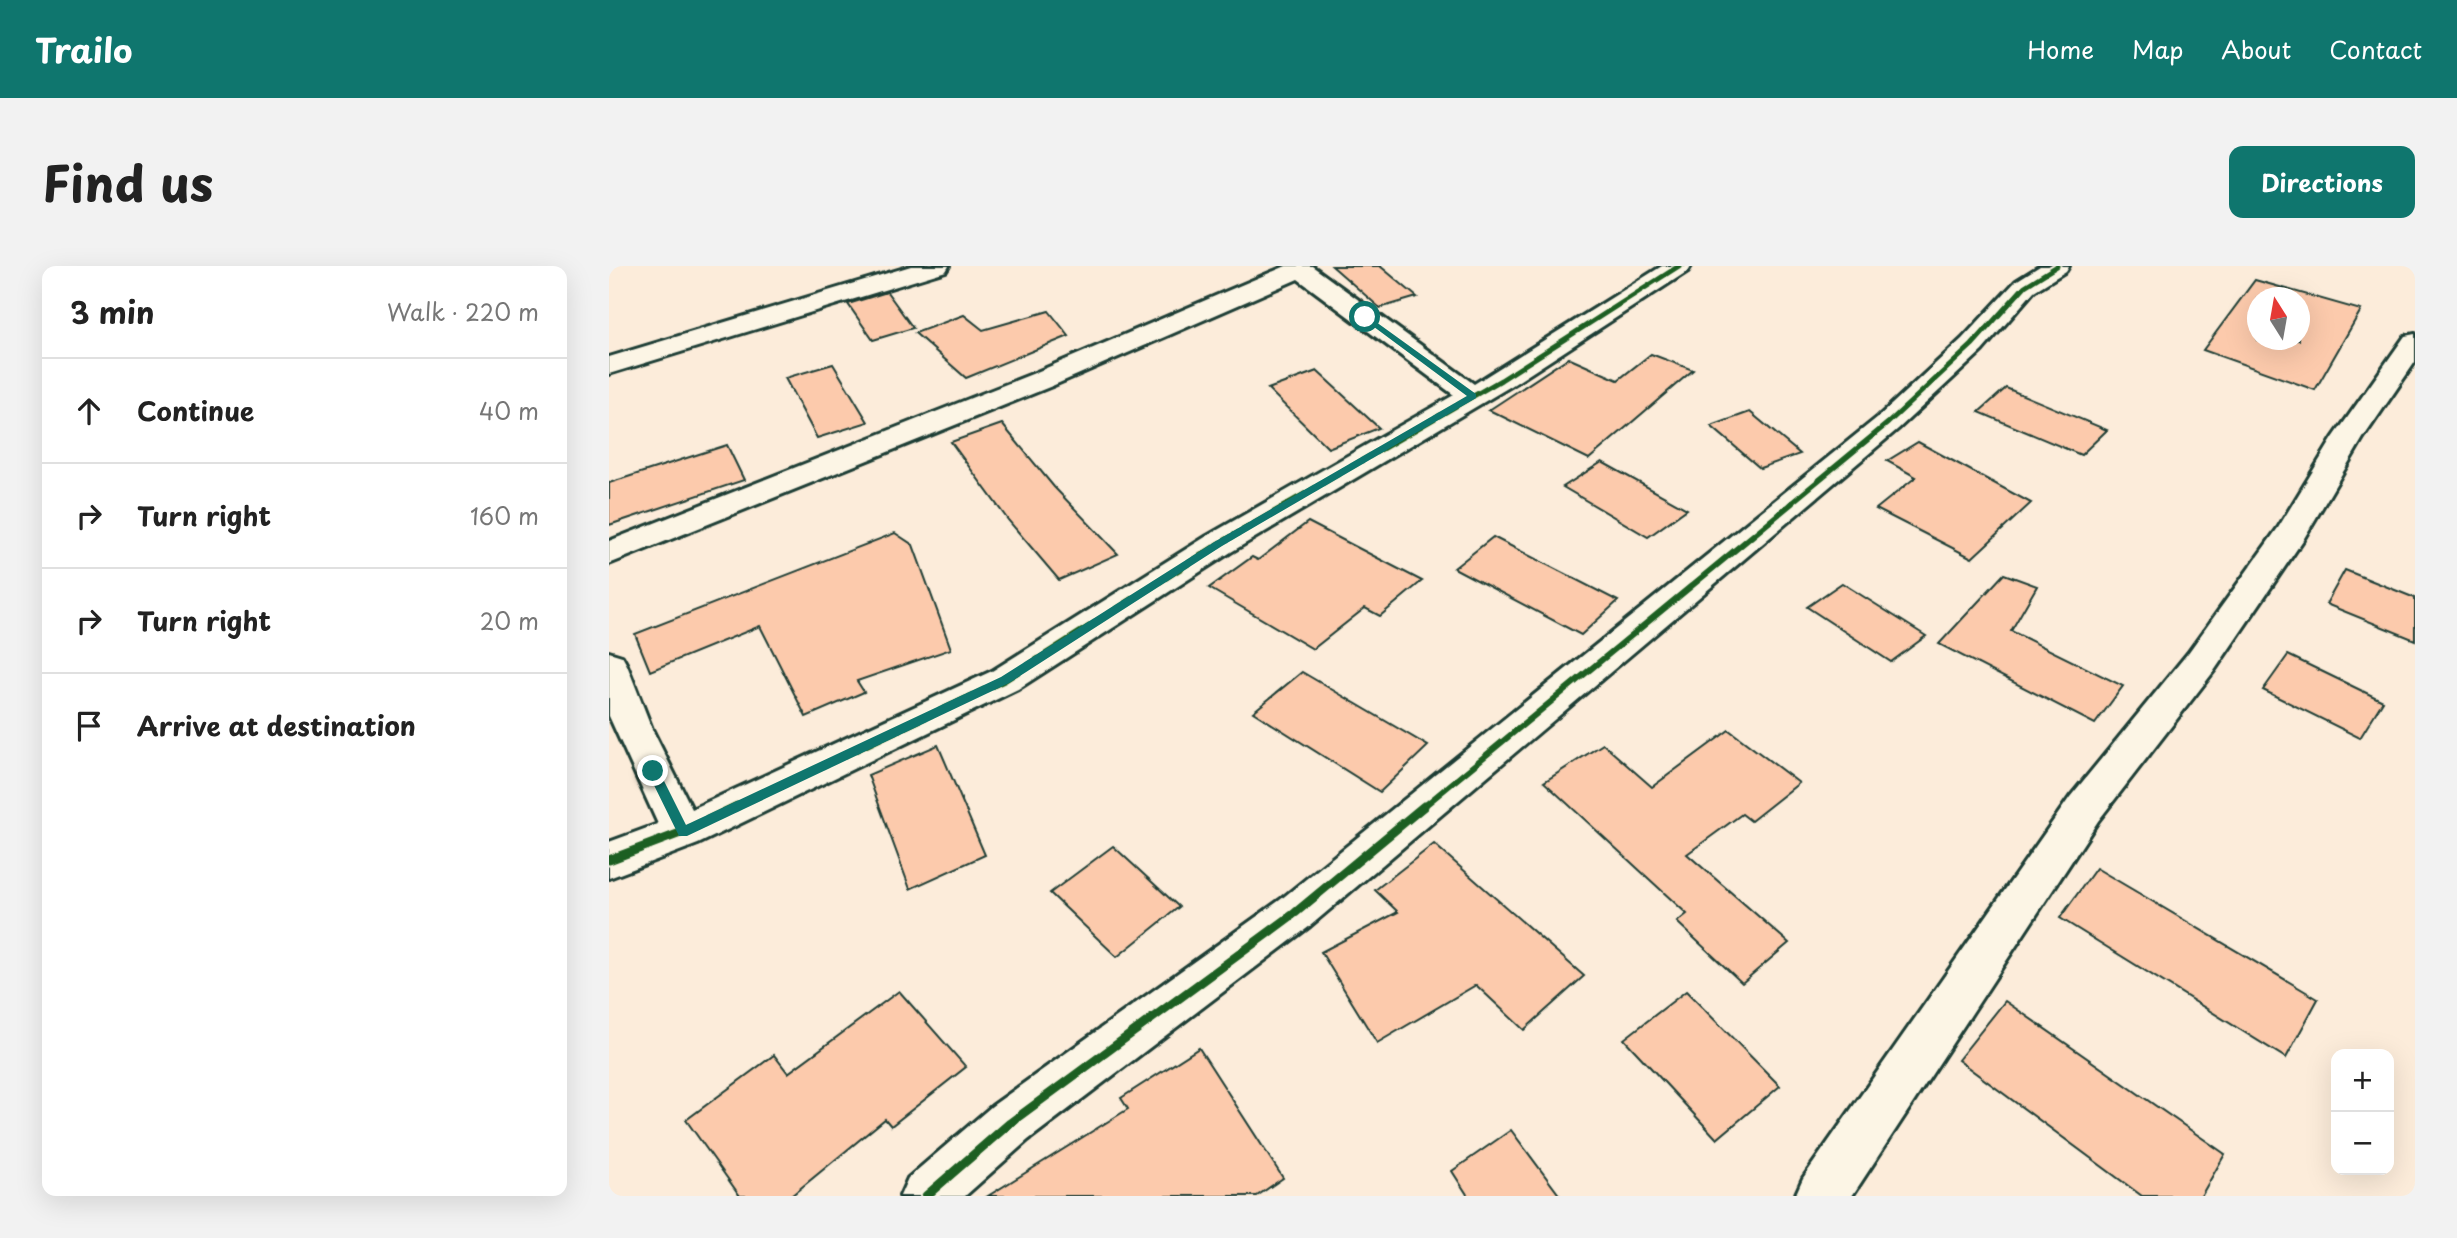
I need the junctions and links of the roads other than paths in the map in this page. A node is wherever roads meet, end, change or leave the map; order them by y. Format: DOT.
graph roads {
  1 [pos="937,266"];
  2 [pos="1679,266"];
  3 [pos="2057,266"];
  4 [pos="1303,268"];
  5 [pos="2415,342"];
  6 [pos="609,366"];
  7 [pos="1473,396"];
  8 [pos="609,553"];
  9 [pos="609,665"];
  10 [pos="683,832"];
  11 [pos="609,860"];
  12 [pos="926,1196"];
  13 [pos="1821,1196"];
  1 -- 6 [label="street"];
  2 -- 7 [label="street"];
  3 -- 12 [label="street"];
  4 -- 7 [label="street"];
  4 -- 8 [label="street"];
  5 -- 13 [label="street"];
  7 -- 10 [label="street"];
  9 -- 10 [label="street"];
  10 -- 11 [label="street"];
}
